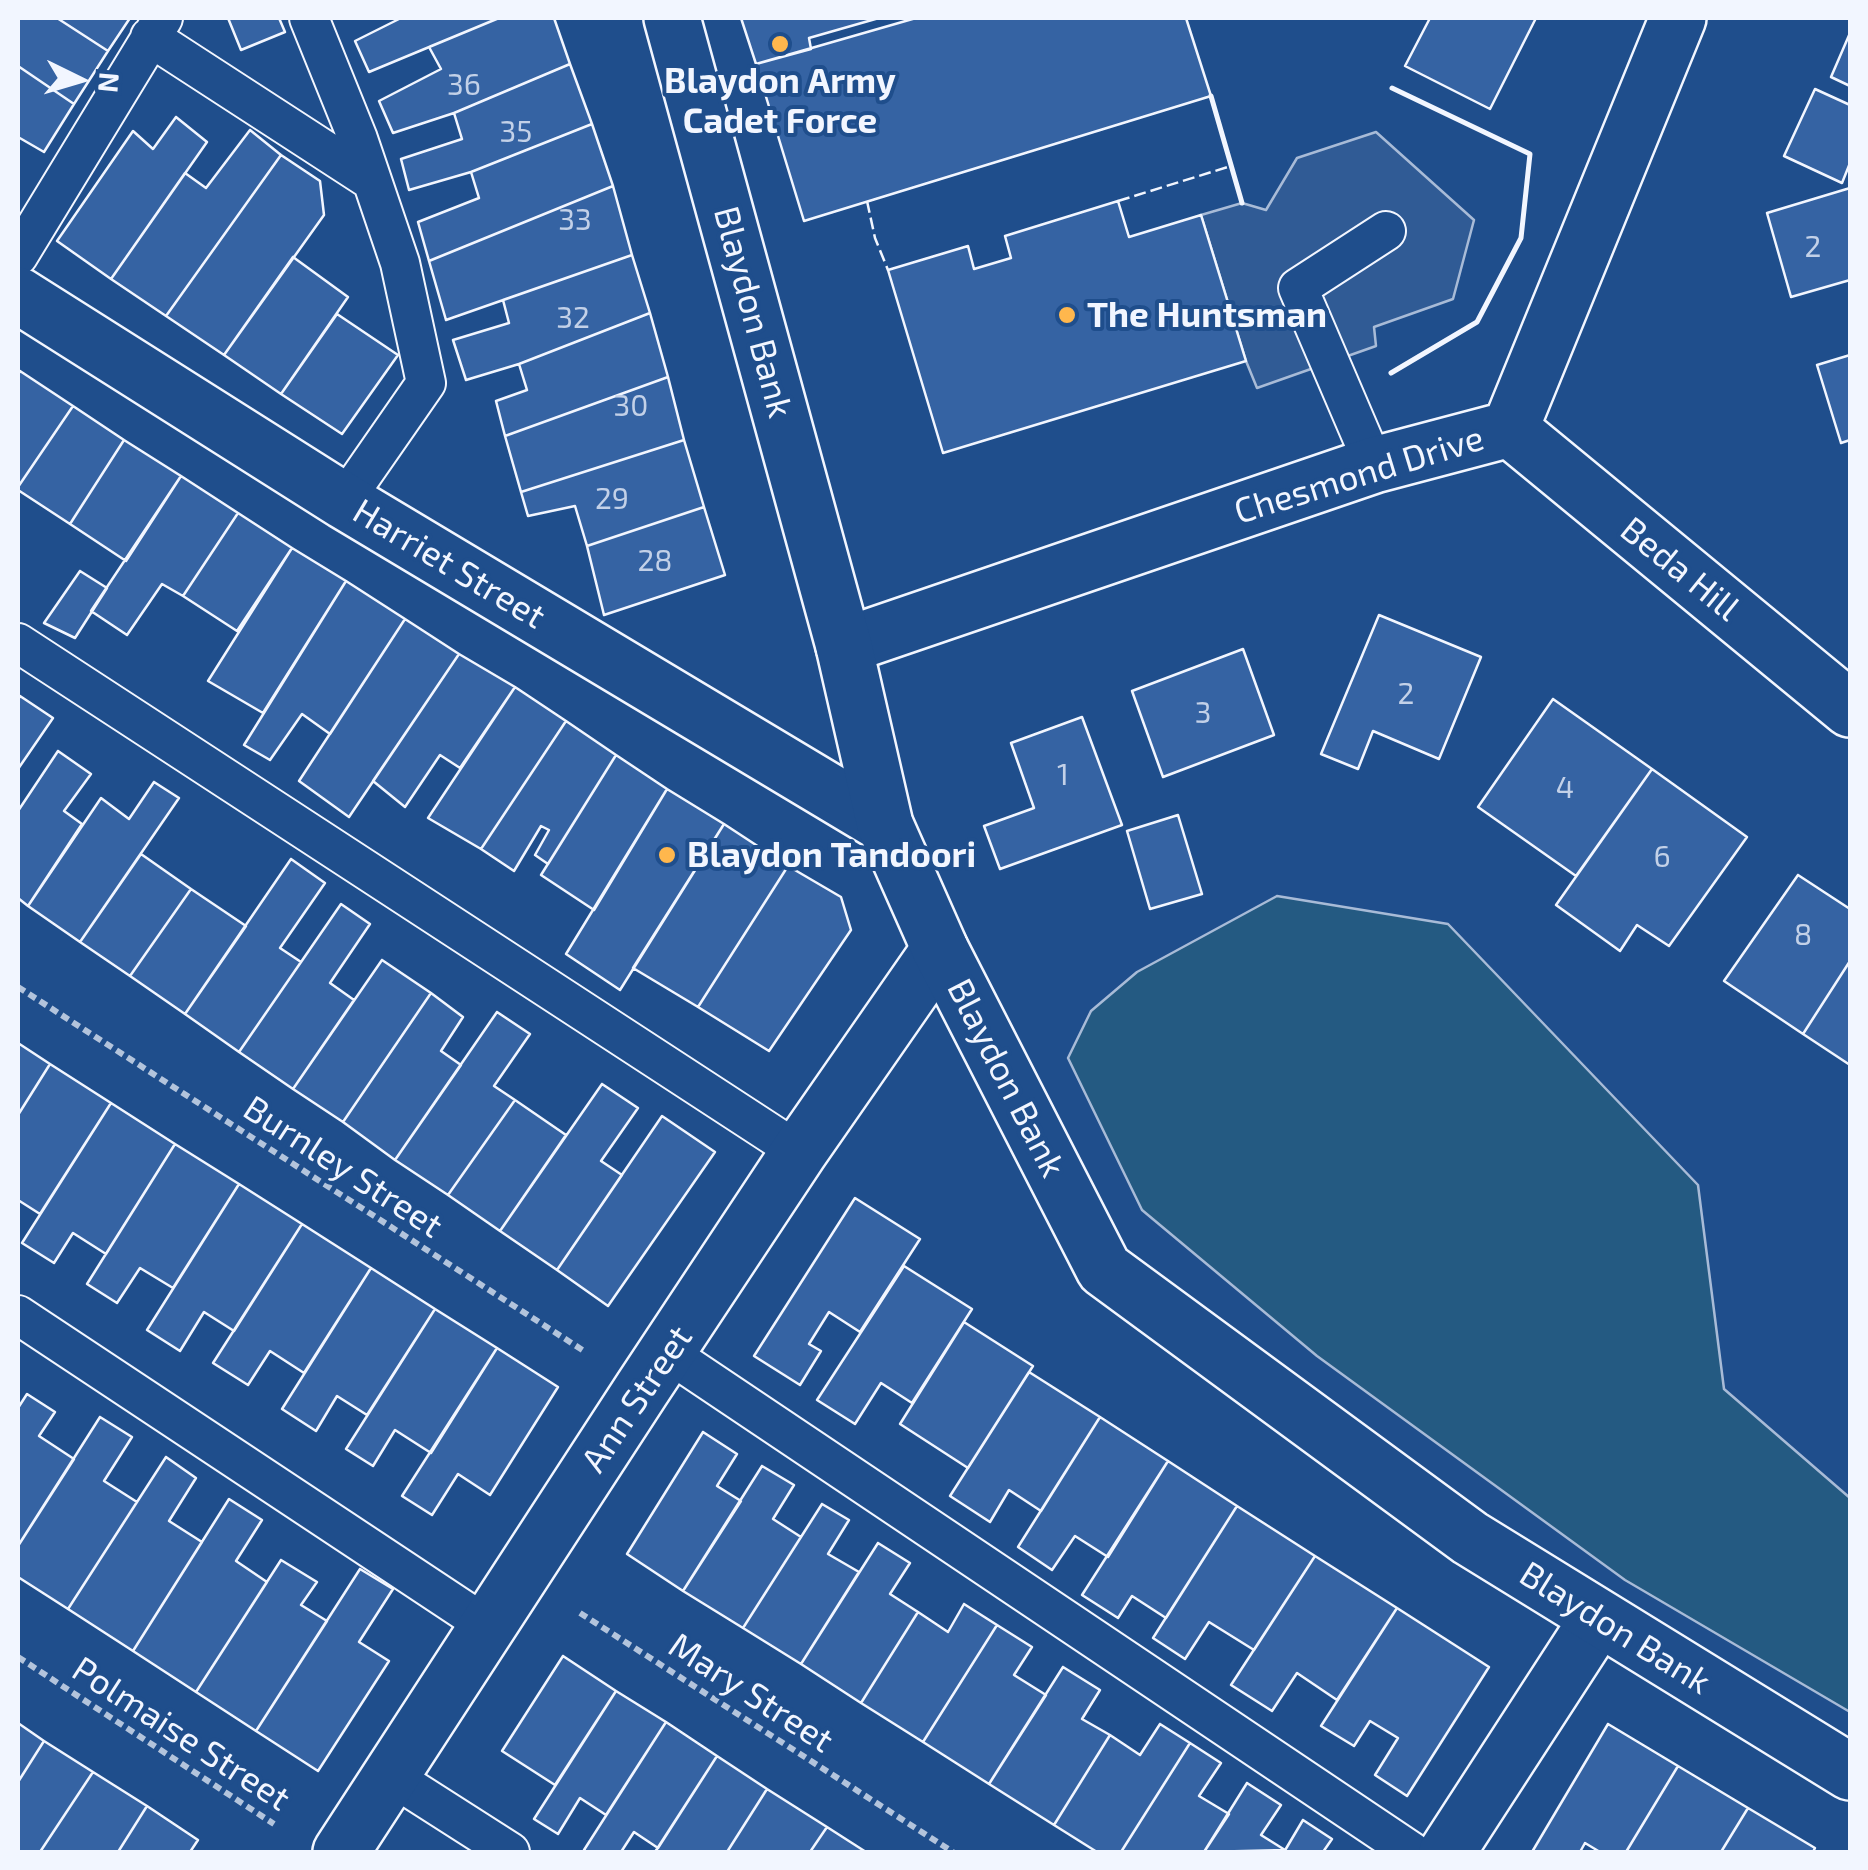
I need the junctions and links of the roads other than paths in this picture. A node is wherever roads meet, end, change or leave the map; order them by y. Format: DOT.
graph roads {
  1 [pos="309,18"];
  2 [pos="672,18"];
  3 [pos="1678,18"];
  4 [pos="156,27"];
  5 [pos="372,181"];
  6 [pos="1386,231"];
  7 [pos="18,256"];
  8 [pos="18,295"];
  9 [pos="1510,429"];
  10 [pos="1374,465"];
  11 [pos="344,501"];
  12 [pos="18,643"];
  13 [pos="844,646"];
  14 [pos="1850,709"];
  15 [pos="885,826"];
  16 [pos="940,950"];
  17 [pos="800,1152"];
  18 [pos="18,1315"];
  19 [pos="655,1371"];
  20 [pos="1598,1619"];
  21 [pos="490,1627"];
  22 [pos="1850,1772"];
  23 [pos="392,1776"];
  24 [pos="341,1852"];
  25 [pos="510,1852"];
  26 [pos="1412,1852"];
  27 [pos="1447,1852"];
  1 -- 5 [label="lane"];
  2 -- 13 [label="street, Blaydon Bank"];
  3 -- 9 [label="street, Chesmond Drive"];
  4 -- 5 [label="lane"];
  4 -- 7 [label="lane"];
  5 -- 11 [label="lane"];
  6 -- 10 [label="lane"];
  8 -- 11 [label="street, Harriet Street"];
  9 -- 10 [label="street, Chesmond Drive"];
  9 -- 14 [label="street, Beda Hill"];
  10 -- 13 [label="street, Chesmond Drive"];
  11 -- 15 [label="street, Harriet Street"];
  12 -- 17 [label="lane"];
  13 -- 15 [label="street, Blaydon Bank"];
  15 -- 16 [label="street, Blaydon Bank"];
  16 -- 17 [label="street, Ann Street"];
  16 -- 20 [label="street, Blaydon Bank"];
  17 -- 19 [label="street, Ann Street"];
  18 -- 21 [label="lane"];
  19 -- 21 [label="street, Ann Street"];
  19 -- 26 [label="lane"];
  20 -- 22 [label="street, Blaydon Bank"];
  20 -- 27 [label="street"];
  21 -- 23 [label="street, Ann Street"];
  23 -- 24 [label="street, Ann Street"];
  23 -- 25 [label="lane"];
}
